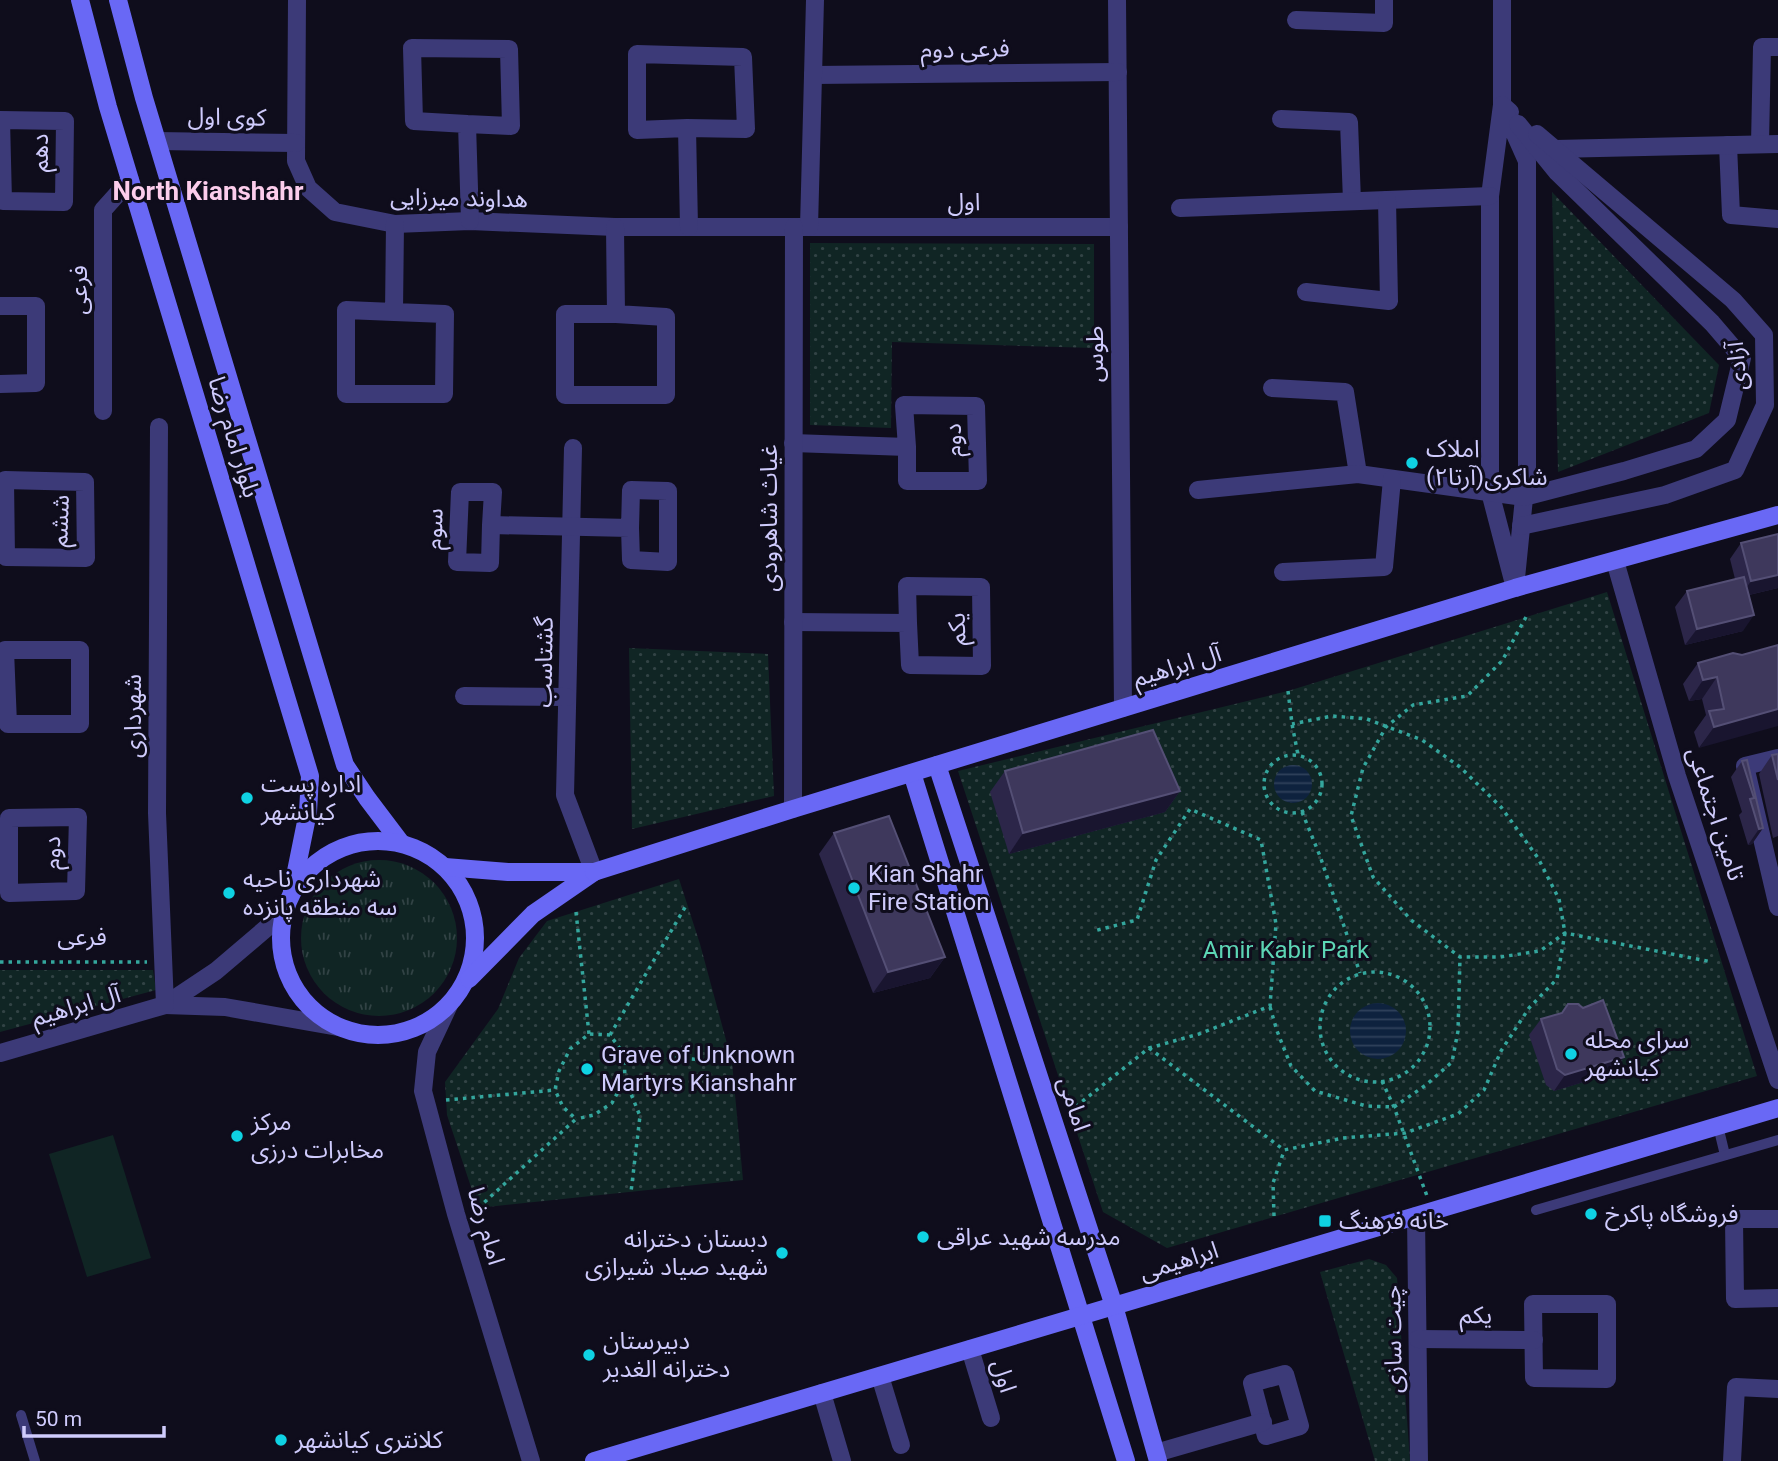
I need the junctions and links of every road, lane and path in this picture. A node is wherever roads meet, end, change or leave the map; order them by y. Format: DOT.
graph roads {
  1 [pos="80,0"];
  2 [pos="118,0"];
  3 [pos="297,0"];
  4 [pos="815,0"];
  5 [pos="1117,0"];
  6 [pos="1384,0"];
  7 [pos="1502,0"];
  8 [pos="1296,20"];
  9 [pos="1778,47"];
  10 [pos="1118,72"];
  11 [pos="813,75"];
  12 [pos="1502,105"];
  13 [pos="1282,119"];
  14 [pos="467,124"];
  15 [pos="687,128"];
  16 [pos="157,141"];
  17 [pos="296,143"];
  18 [pos="1769,144"];
  19 [pos="1728,145"];
  20 [pos="1555,149"];
  21 [pos="1,168"];
  22 [pos="130,180"];
  23 [pos="1490,196"];
  24 [pos="1387,200"];
  25 [pos="1352,201"];
  26 [pos="1180,208"];
  27 [pos="1778,219"];
  28 [pos="470,221"];
  29 [pos="395,224"];
  30 [pos="615,227"];
  31 [pos="689,227"];
  32 [pos="802,227"];
  33 [pos="1119,227"];
  34 [pos="1306,292"];
  35 [pos="0,306"];
  36 [pos="394,312"];
  37 [pos="616,314"];
  38 [pos="1771,335"];
  39 [pos="0,384"];
  40 [pos="1272,388"];
  41 [pos="103,411"];
  42 [pos="159,427"];
  43 [pos="793,443"];
  44 [pos="906,447"];
  45 [pos="573,448"];
  46 [pos="1358,474"];
  47 [pos="1392,479"];
  48 [pos="1198,489"];
  49 [pos="1490,492"];
  50 [pos="1524,497"];
  51 [pos="1778,515"];
  52 [pos="3,516"];
  53 [pos="491,525"];
  54 [pos="571,526"];
  55 [pos="1521,526"];
  56 [pos="631,528"];
  57 [pos="1615,561"];
  58 [pos="1283,572"];
  59 [pos="1515,588"];
  60 [pos="1526,617"];
  61 [pos="793,622"];
  62 [pos="908,623"];
  63 [pos="3,691"];
  64 [pos="1288,691"];
  65 [pos="464,696"];
  66 [pos="567,697"];
  67 [pos="1123,708"];
  68 [pos="1292,724"];
  69 [pos="1386,727"];
  70 [pos="1298,755"];
  71 [pos="1778,758"];
  72 [pos="937,765"];
  73 [pos="912,773"];
  74 [pos="793,809"];
  75 [pos="1303,813"];
  76 [pos="401,843"];
  77 [pos="5,855"];
  78 [pos="1773,861"];
  79 [pos="445,867"];
  80 [pos="594,872"];
  81 [pos="292,891"];
  82 [pos="687,904"];
  83 [pos="1778,907"];
  84 [pos="576,912"];
  85 [pos="283,914"];
  86 [pos="1094,931"];
  87 [pos="1565,933"];
  88 [pos="1460,957"];
  89 [pos="0,962"];
  90 [pos="163,962"];
  91 [pos="1712,962"];
  92 [pos="1360,973"];
  93 [pos="464,984"];
  94 [pos="165,1005"];
  95 [pos="449,1005"];
  96 [pos="1270,1006"];
  97 [pos="338,1027"];
  98 [pos="589,1034"];
  99 [pos="610,1035"];
  100 [pos="1149,1048"];
  101 [pos="0,1053"];
  102 [pos="624,1054"];
  103 [pos="732,1062"];
  104 [pos="625,1079"];
  105 [pos="1778,1080"];
  106 [pos="1381,1081"];
  107 [pos="555,1090"];
  108 [pos="446,1100"];
  109 [pos="1394,1107"];
  110 [pos="1778,1108"];
  111 [pos="576,1119"];
  112 [pos="1054,1124"];
  113 [pos="1718,1126"];
  114 [pos="1405,1133"];
  115 [pos="1778,1140"];
  116 [pos="1284,1150"];
  117 [pos="1726,1155"];
  118 [pos="631,1192"];
  119 [pos="478,1208"];
  120 [pos="1536,1210"];
  121 [pos="1424,1214"];
  122 [pos="1274,1216"];
  123 [pos="1778,1220"];
  124 [pos="1778,1298"];
  125 [pos="1114,1306"];
  126 [pos="1082,1316"];
  127 [pos="1418,1339"];
  128 [pos="1534,1340"];
  129 [pos="970,1349"];
  130 [pos="880,1376"];
  131 [pos="1778,1389"];
  132 [pos="822,1393"];
  133 [pos="20,1415"];
  134 [pos="991,1418"];
  135 [pos="1263,1422"];
  136 [pos="901,1445"];
  137 [pos="1157,1457"];
  138 [pos="35,1461"];
  139 [pos="531,1461"];
  140 [pos="594,1461"];
  141 [pos="842,1461"];
  142 [pos="1125,1461"];
  143 [pos="1419,1461"];
  144 [pos="1732,1461"];
  1 -- 22 [label="main road, بلوار امام رضا"];
  2 -- 16 [label="main road, بلوار امام رضا"];
  3 -- 17 [label="street, هداوند میرزایی"];
  4 -- 11 [label="street, غیاث شاهرودی"];
  5 -- 10 [label="street, طوس"];
  6 -- 8 [label="street"];
  7 -- 12 [label="street"];
  9 -- 18 [label="street"];
  10 -- 11 [label="street, فرعی دوم"];
  10 -- 33 [label="street, طوس"];
  11 -- 32 [label="street, غیاث شاهرودی"];
  12 -- 20 [label="street, آزادی"];
  12 -- 23 [label="street"];
  12 -- 50 [label="street"];
  12 -- 50 [label="street"];
  13 -- 25 [label="street"];
  14 -- 14 [label="street"];
  14 -- 28 [label="street"];
  15 -- 15 [label="street"];
  15 -- 31 [label="street"];
  16 -- 17 [label="street, کوی اول"];
  16 -- 76 [label="main road, بلوار امام رضا"];
  17 -- 29 [label="street, هداوند میرزایی"];
  18 -- 19 [label="street"];
  19 -- 20 [label="street"];
  19 -- 27 [label="street"];
  20 -- 38 [label="street, آزادی"];
  21 -- 21 [label="street, دهم"];
  22 -- 41 [label="street, فرعی"];
  22 -- 81 [label="main road, بلوار امام رضا"];
  23 -- 24 [label="street"];
  23 -- 49 [label="street"];
  24 -- 25 [label="street"];
  24 -- 34 [label="street"];
  25 -- 26 [label="street"];
  28 -- 29 [label="street, هداوند میرزایی"];
  28 -- 30 [label="street, هداوند میرزایی"];
  29 -- 36 [label="street"];
  30 -- 31 [label="street, هداوند میرزایی"];
  30 -- 37 [label="street"];
  31 -- 32 [label="street, هداوند میرزایی"];
  32 -- 33 [label="street, اول"];
  32 -- 43 [label="street, غیاث شاهرودی"];
  33 -- 67 [label="street, طوس"];
  35 -- 39 [label="street"];
  36 -- 36 [label="street"];
  37 -- 37 [label="street"];
  38 -- 55 [label="street, آزادی"];
  40 -- 46 [label="street"];
  42 -- 90 [label="street, شهرداری"];
  43 -- 44 [label="street, دوم"];
  43 -- 61 [label="street, غیاث شاهرودی"];
  44 -- 44 [label="street, دوم"];
  45 -- 54 [label="street, گشتاسب"];
  46 -- 47 [label="street"];
  46 -- 48 [label="street"];
  47 -- 49 [label="street"];
  47 -- 58 [label="street"];
  49 -- 50 [label="street"];
  49 -- 59 [label="street"];
  50 -- 55 [label="street"];
  51 -- 57 [label="main road, آل ابراهیم"];
  52 -- 52 [label="street, ششم"];
  53 -- 54 [label="street"];
  54 -- 56 [label="street"];
  54 -- 66 [label="street, گشتاسب"];
  55 -- 59 [label="street"];
  57 -- 59 [label="main road, آل ابراهیم"];
  57 -- 105 [label="street, تامین اجتماعی"];
  59 -- 67 [label="main road, آل ابراهیم"];
  60 -- 69 [label="path"];
  61 -- 62 [label="street, یکم"];
  61 -- 74 [label="street, غیاث شاهرودی"];
  62 -- 62 [label="street, یکم"];
  63 -- 63 [label="street"];
  64 -- 68 [label="path"];
  65 -- 66 [label="street"];
  66 -- 80 [label="street, گشتاسب"];
  67 -- 72 [label="main road, آل ابراهیم"];
  68 -- 69 [label="path"];
  68 -- 70 [label="path"];
  69 -- 87 [label="path"];
  69 -- 88 [label="path"];
  70 -- 75 [label="path"];
  70 -- 75 [label="path"];
  71 -- 78 [label="street"];
  72 -- 73 [label="main road, آل ابراهیم"];
  72 -- 112 [label="main road, امامی"];
  73 -- 74 [label="main road, آل ابراهیم"];
  73 -- 126 [label="main road"];
  74 -- 80 [label="main road, آل ابراهیم"];
  75 -- 92 [label="path"];
  76 -- 79 [label="main road"];
  76 -- 81 [label="main road"];
  77 -- 77 [label="street, دوم"];
  78 -- 83 [label="street"];
  79 -- 80 [label="main road"];
  79 -- 93 [label="main road"];
  80 -- 93 [label="main road"];
  81 -- 85 [label="main road"];
  82 -- 99 [label="path"];
  84 -- 98 [label="path"];
  85 -- 94 [label="street"];
  85 -- 97 [label="main road"];
  86 -- 96 [label="path"];
  87 -- 88 [label="path"];
  87 -- 91 [label="path"];
  87 -- 114 [label="path"];
  88 -- 109 [label="path"];
  89 -- 90 [label="path, فرعی"];
  90 -- 94 [label="street, شهرداری"];
  92 -- 106 [label="path"];
  92 -- 106 [label="path"];
  93 -- 95 [label="main road"];
  94 -- 97 [label="street"];
  94 -- 101 [label="street, آل ابراهیم"];
  95 -- 97 [label="main road"];
  95 -- 139 [label="street, امام رضا"];
  96 -- 100 [label="path"];
  96 -- 109 [label="path"];
  98 -- 99 [label="path"];
  98 -- 107 [label="path"];
  99 -- 102 [label="path"];
  100 -- 112 [label="path"];
  100 -- 116 [label="path"];
  102 -- 103 [label="path"];
  102 -- 104 [label="path"];
  104 -- 111 [label="path"];
  104 -- 118 [label="path"];
  106 -- 109 [label="path"];
  107 -- 108 [label="path"];
  107 -- 111 [label="path"];
  109 -- 114 [label="path"];
  110 -- 113 [label="main road, ابراهیمی"];
  111 -- 119 [label="path"];
  112 -- 125 [label="main road, امامی"];
  113 -- 117 [label="lane"];
  113 -- 121 [label="main road, ابراهیمی"];
  114 -- 116 [label="path"];
  114 -- 121 [label="path"];
  115 -- 117 [label="lane"];
  116 -- 122 [label="path"];
  117 -- 120 [label="lane"];
  121 -- 125 [label="main road, ابراهیمی"];
  121 -- 127 [label="street, چیت سازی"];
  123 -- 124 [label="street"];
  125 -- 126 [label="main road, ابراهیمی"];
  125 -- 137 [label="main road, امامی"];
  126 -- 129 [label="main road, ابراهیمی"];
  126 -- 142 [label="main road"];
  127 -- 128 [label="street, یکم"];
  127 -- 143 [label="street, چیت سازی"];
  128 -- 128 [label="street"];
  129 -- 130 [label="main road, ابراهیمی"];
  129 -- 134 [label="street, اول"];
  130 -- 132 [label="main road, ابراهیمی"];
  130 -- 136 [label="street"];
  131 -- 144 [label="street"];
  132 -- 140 [label="main road, ابراهیمی"];
  132 -- 141 [label="street"];
  133 -- 138 [label="lane"];
  135 -- 137 [label="street"];
  137 -- 142 [label="main road"];
}
